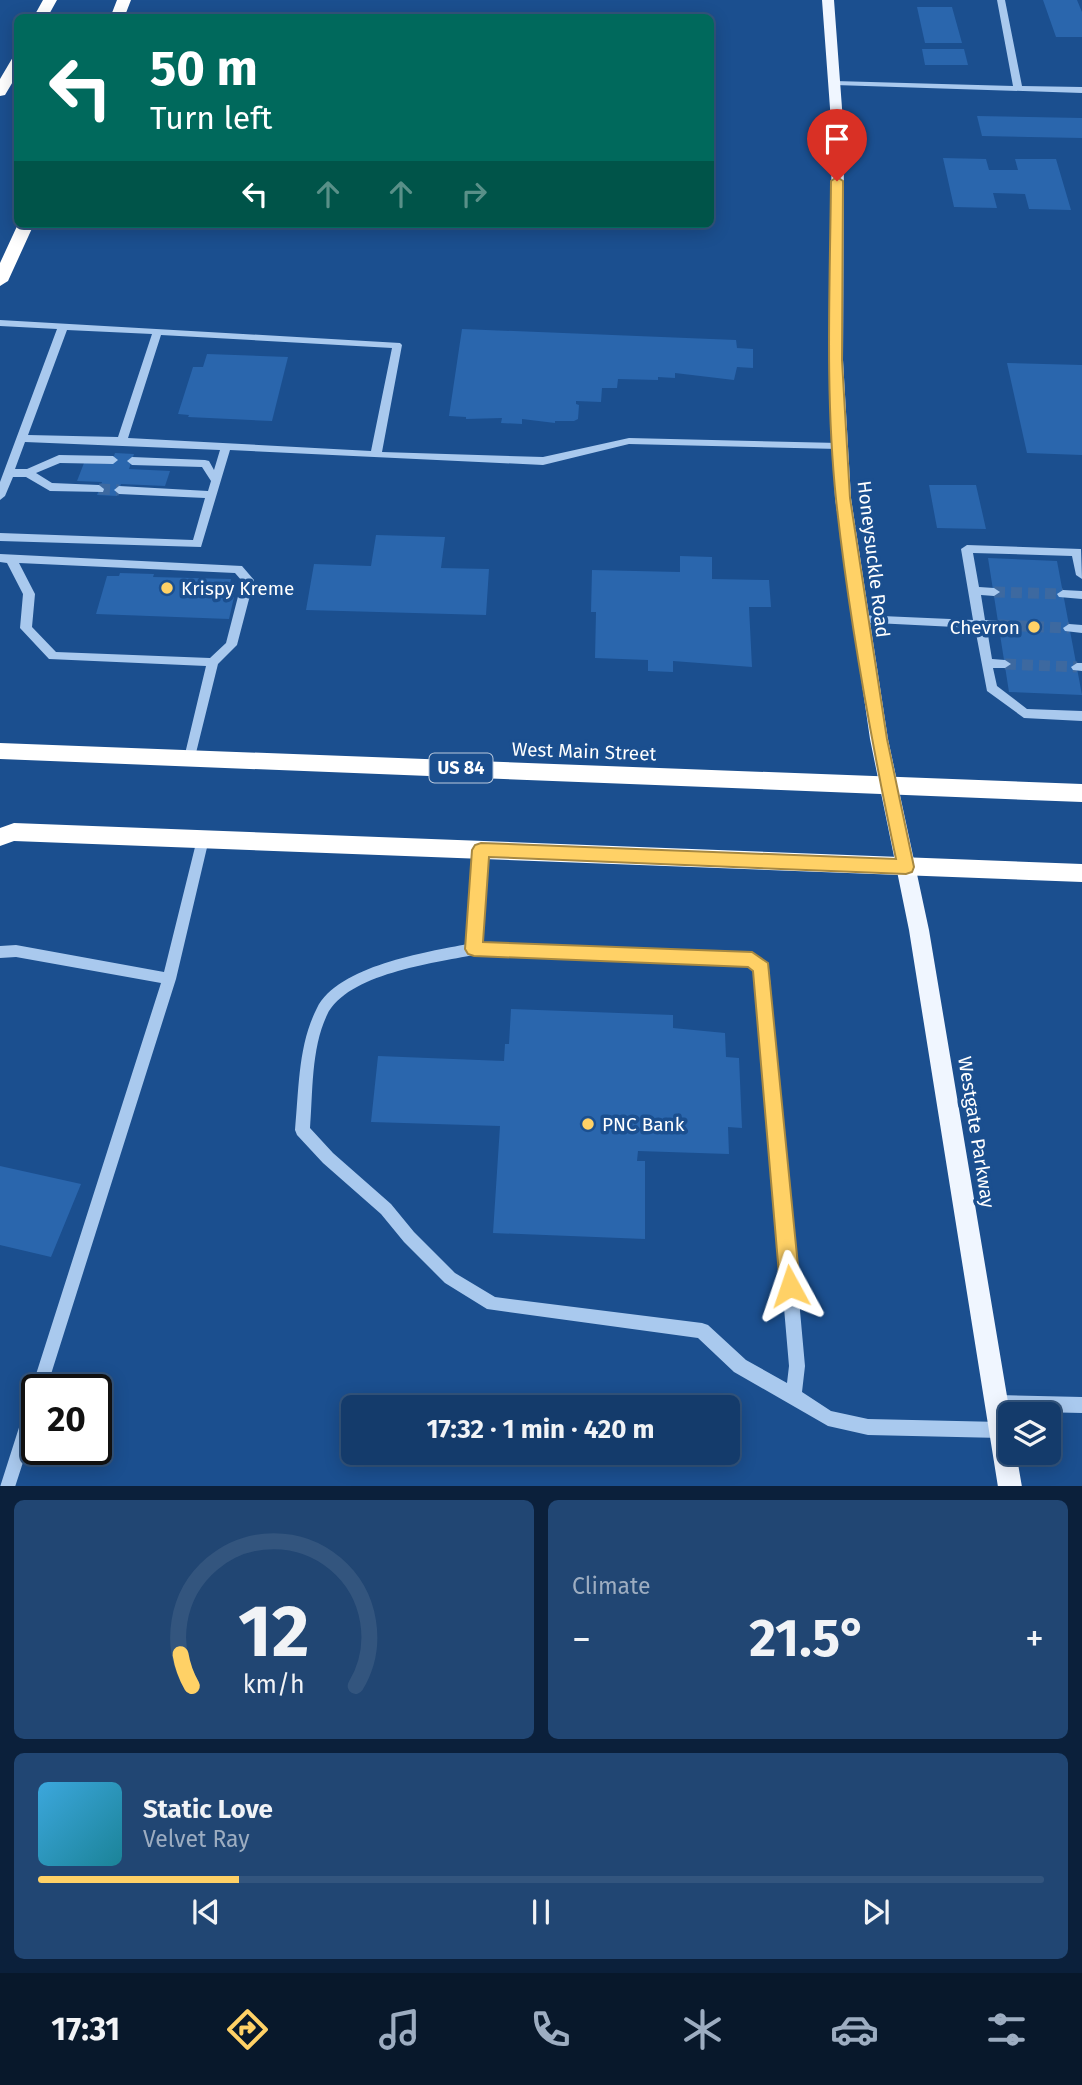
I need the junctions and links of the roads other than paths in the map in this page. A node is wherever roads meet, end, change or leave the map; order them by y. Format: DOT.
graph roads {
  1 [pos="828,0"];
  2 [pos="1001,0"];
  3 [pos="14,67"];
  4 [pos="835,83"];
  5 [pos="1018,88"];
  6 [pos="1082,90"];
  7 [pos="0,92"];
  8 [pos="24,228"];
  9 [pos="0,281"];
  10 [pos="0,323"];
  11 [pos="63,326"];
  12 [pos="157,333"];
  13 [pos="21,438"];
  14 [pos="122,440"];
  15 [pos="839,446"];
  16 [pos="226,447"];
  17 [pos="376,455"];
  18 [pos="113,460"];
  19 [pos="132,461"];
  20 [pos="9,473"];
  21 [pos="28,474"];
  22 [pos="216,481"];
  23 [pos="100,489"];
  24 [pos="119,490"];
  25 [pos="211,495"];
  26 [pos="0,496"];
  27 [pos="0,537"];
  28 [pos="6,559"];
  29 [pos="1082,575"];
  30 [pos="974,591"];
  31 [pos="994,592"];
  32 [pos="1063,594"];
  33 [pos="1082,595"];
  34 [pos="859,619"];
  35 [pos="980,624"];
  36 [pos="999,625"];
  37 [pos="213,662"];
  38 [pos="986,663"];
  39 [pos="1005,664"];
  40 [pos="1082,716"];
  41 [pos="0,737"];
  42 [pos="0,751"];
  43 [pos="34,752"];
  44 [pos="190,758"];
  45 [pos="889,786"];
  46 [pos="1082,793"];
  47 [pos="5,834"];
  48 [pos="203,839"];
  49 [pos="481,850"];
  50 [pos="906,867"];
  51 [pos="1082,873"];
  52 [pos="474,949"];
  53 [pos="0,953"];
  54 [pos="169,979"];
  55 [pos="42,1374"];
  56 [pos="793,1396"];
  57 [pos="997,1403"];
  58 [pos="1082,1405"];
  59 [pos="998,1410"];
  60 [pos="998,1430"];
  61 [pos="21,1442"];
  62 [pos="1007,1465"];
  63 [pos="7,1486"];
  64 [pos="1010,1486"];
  1 -- 4 [label="main road, Honeysuckle Road"];
  2 -- 5 [label="lane"];
  3 -- 7 [label="highway"];
  4 -- 5 [label="lane"];
  4 -- 15 [label="main road, Honeysuckle Road"];
  5 -- 6 [label="lane"];
  8 -- 9 [label="highway"];
  10 -- 11 [label="lane"];
  11 -- 12 [label="lane"];
  11 -- 13 [label="lane"];
  12 -- 14 [label="lane"];
  12 -- 17 [label="lane"];
  13 -- 14 [label="lane"];
  13 -- 20 [label="lane"];
  14 -- 16 [label="lane"];
  15 -- 17 [label="lane"];
  15 -- 34 [label="main road, Honeysuckle Road"];
  16 -- 17 [label="lane"];
  16 -- 22 [label="lane"];
  18 -- 21 [label="lane"];
  19 -- 22 [label="lane"];
  20 -- 21 [label="lane"];
  20 -- 26 [label="lane"];
  21 -- 23 [label="lane"];
  22 -- 25 [label="lane"];
  24 -- 25 [label="lane"];
  25 -- 27 [label="lane"];
  28 -- 37 [label="lane"];
  28 -- 37 [label="lane"];
  29 -- 30 [label="lane"];
  30 -- 31 [label="lane"];
  30 -- 35 [label="lane"];
  32 -- 33 [label="lane"];
  34 -- 35 [label="lane"];
  34 -- 45 [label="main road, Honeysuckle Road"];
  35 -- 36 [label="lane"];
  35 -- 38 [label="lane"];
  37 -- 44 [label="lane"];
  38 -- 39 [label="lane"];
  38 -- 40 [label="lane"];
  41 -- 43 [label="highway"];
  42 -- 43 [label="highway, West Main Street / US 84"];
  43 -- 44 [label="highway, West Main Street / US 84"];
  44 -- 45 [label="highway, West Main Street / US 84"];
  45 -- 46 [label="highway, West Main Street / US 84"];
  45 -- 50 [label="main road, Westgate Parkway"];
  47 -- 48 [label="highway"];
  48 -- 49 [label="highway"];
  48 -- 54 [label="lane"];
  49 -- 50 [label="highway"];
  49 -- 52 [label="lane"];
  50 -- 51 [label="highway"];
  50 -- 57 [label="main road, Westgate Parkway"];
  52 -- 56 [label="lane"];
  52 -- 56 [label="lane"];
  53 -- 54 [label="lane"];
  54 -- 55 [label="lane"];
  56 -- 60 [label="lane"];
  57 -- 58 [label="lane"];
  57 -- 59 [label="main road, Westgate Parkway"];
  61 -- 63 [label="lane"];
  62 -- 64 [label="main road, Westgate Parkway"];
}
